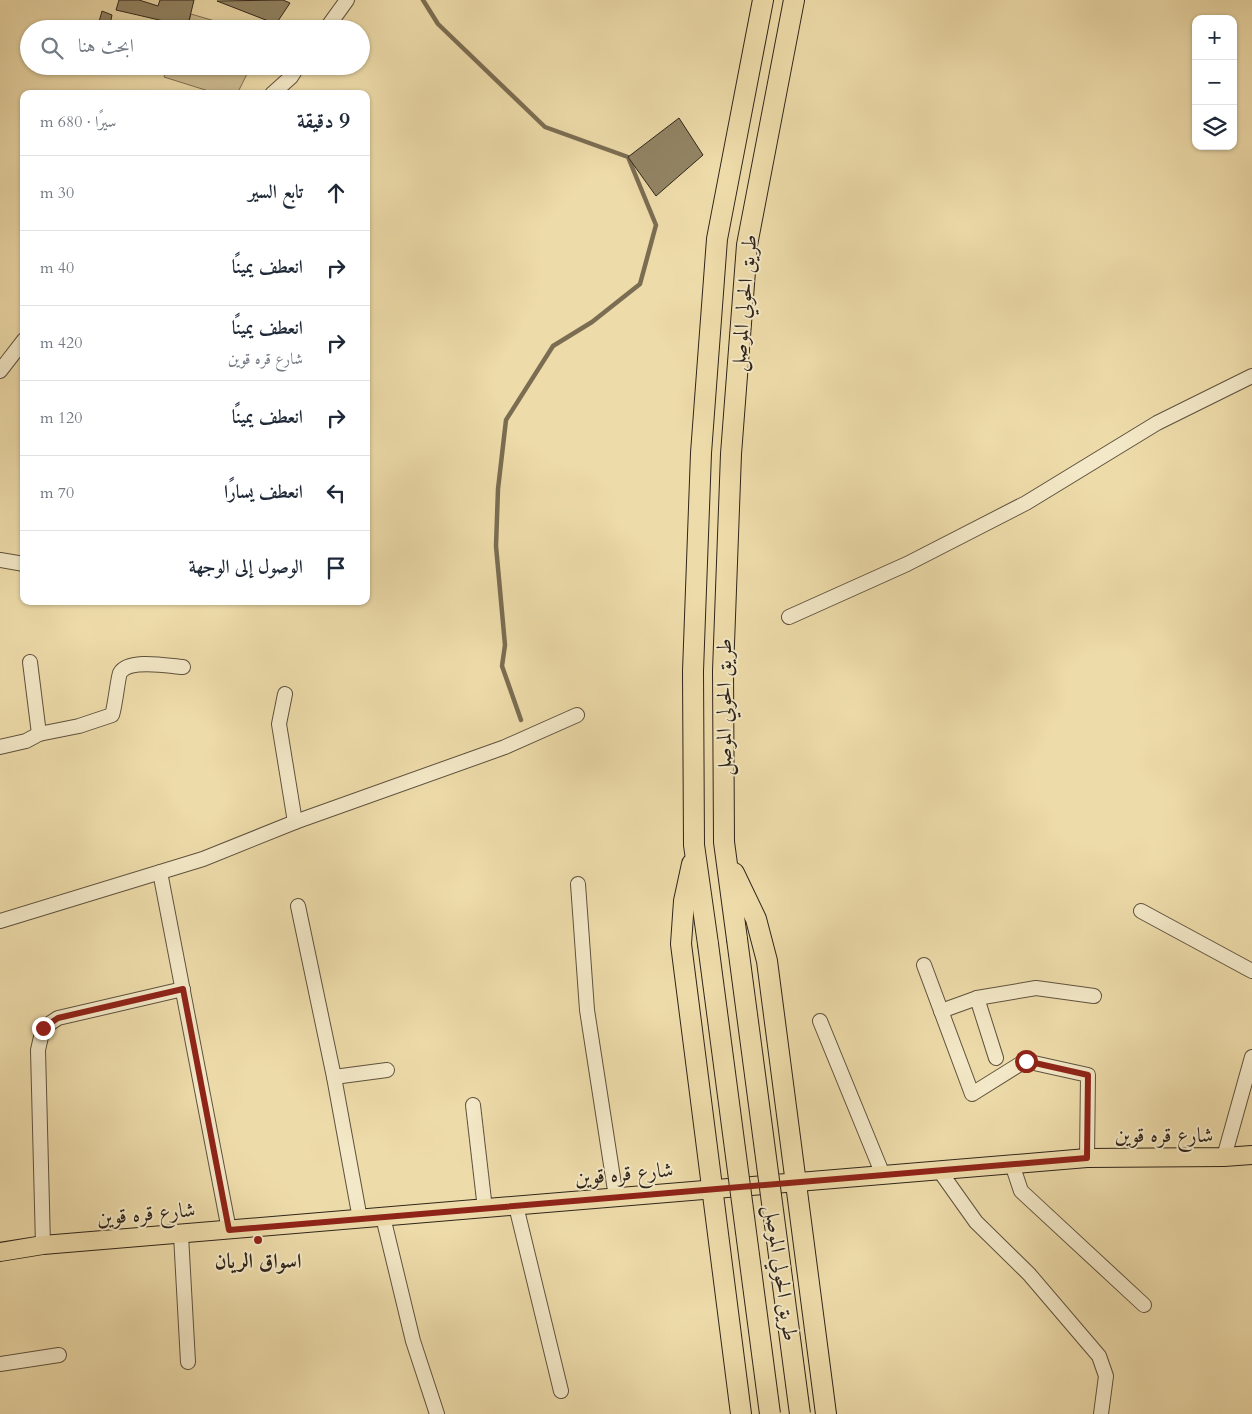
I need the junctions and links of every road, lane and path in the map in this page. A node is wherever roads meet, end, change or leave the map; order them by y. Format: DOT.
graph roads {
  1 [pos="347,0"];
  2 [pos="763,0"];
  3 [pos="794,0"];
  4 [pos="333,20"];
  5 [pos="290,75"];
  6 [pos="276,90"];
  7 [pos="20,345"];
  8 [pos="0,370"];
  9 [pos="1252,376"];
  10 [pos="0,560"];
  11 [pos="20,563"];
  12 [pos="789,616"];
  13 [pos="30,662"];
  14 [pos="183,667"];
  15 [pos="285,694"];
  16 [pos="577,715"];
  17 [pos="39,734"];
  18 [pos="0,747"];
  19 [pos="295,822"];
  20 [pos="724,842"];
  21 [pos="694,845"];
  22 [pos="160,872"];
  23 [pos="578,884"];
  24 [pos="298,906"];
  25 [pos="1141,911"];
  26 [pos="0,921"];
  27 [pos="924,965"];
  28 [pos="1252,971"];
  29 [pos="183,989"];
  30 [pos="1094,996"];
  31 [pos="977,998"];
  32 [pos="941,1011"];
  33 [pos="820,1021"];
  34 [pos="1252,1057"];
  35 [pos="996,1058"];
  36 [pos="387,1070"];
  37 [pos="334,1077"];
  38 [pos="473,1105"];
  39 [pos="1252,1155"];
  40 [pos="1087,1158"];
  41 [pos="1224,1158"];
  42 [pos="1012,1164"];
  43 [pos="939,1170"];
  44 [pos="883,1175"];
  45 [pos="796,1182"];
  46 [pos="712,1189"];
  47 [pos="616,1198"];
  48 [pos="516,1206"];
  49 [pos="485,1208"];
  50 [pos="384,1217"];
  51 [pos="360,1219"];
  52 [pos="229,1230"];
  53 [pos="181,1234"];
  54 [pos="43,1245"];
  55 [pos="0,1252"];
  56 [pos="1144,1305"];
  57 [pos="59,1355"];
  58 [pos="188,1362"];
  59 [pos="0,1364"];
  60 [pos="561,1391"];
  61 [pos="437,1414"];
  62 [pos="741,1414"];
  63 [pos="770,1414"];
  64 [pos="800,1414"];
  65 [pos="826,1414"];
  66 [pos="1101,1414"];
  1 -- 4 [label="street"];
  2 -- 21 [label="highway, طريق الحولي الموصل"];
  3 -- 20 [label="highway, طريق الحولي الموصل"];
  5 -- 6 [label="street"];
  7 -- 8 [label="street"];
  9 -- 12 [label="street"];
  10 -- 11 [label="street"];
  13 -- 17 [label="street"];
  14 -- 17 [label="street"];
  15 -- 19 [label="street"];
  16 -- 19 [label="street"];
  17 -- 18 [label="street"];
  19 -- 22 [label="street"];
  20 -- 45 [label="highway"];
  20 -- 64 [label="highway, طريق الحولي الموصل, bridge"];
  21 -- 46 [label="highway"];
  21 -- 63 [label="highway, طريق الحولي الموصل, bridge"];
  22 -- 26 [label="street"];
  22 -- 29 [label="street"];
  23 -- 47 [label="street"];
  24 -- 37 [label="street"];
  25 -- 28 [label="street"];
  27 -- 32 [label="street"];
  29 -- 52 [label="street"];
  29 -- 54 [label="street"];
  30 -- 31 [label="street"];
  31 -- 32 [label="street"];
  31 -- 35 [label="street"];
  32 -- 40 [label="street"];
  33 -- 44 [label="street"];
  34 -- 41 [label="street"];
  36 -- 37 [label="street"];
  37 -- 51 [label="street"];
  38 -- 49 [label="street"];
  39 -- 41 [label="main road, شارع قره قوين"];
  40 -- 41 [label="main road, شارع قره قوين"];
  40 -- 42 [label="main road, شارع قره قوين"];
  42 -- 43 [label="main road, شارع قره قوين"];
  42 -- 56 [label="street"];
  43 -- 44 [label="main road, شارع قره قوين"];
  43 -- 66 [label="street"];
  44 -- 45 [label="main road, شارع قره قوين"];
  45 -- 46 [label="main road, شارع قره قوين"];
  45 -- 65 [label="highway"];
  46 -- 47 [label="main road, شارع قره قوين"];
  46 -- 62 [label="highway"];
  47 -- 48 [label="main road, شارع قره قوين"];
  48 -- 49 [label="main road, شارع قره قوين"];
  48 -- 60 [label="street"];
  49 -- 50 [label="main road, شارع قره قوين"];
  50 -- 51 [label="main road, شارع قره قوين"];
  50 -- 61 [label="street"];
  51 -- 52 [label="main road, شارع قره قوين"];
  52 -- 53 [label="main road, شارع قره قوين"];
  53 -- 54 [label="main road, شارع قره قوين"];
  53 -- 58 [label="street"];
  54 -- 55 [label="main road, شارع قره قوين"];
  57 -- 59 [label="street"];
}
